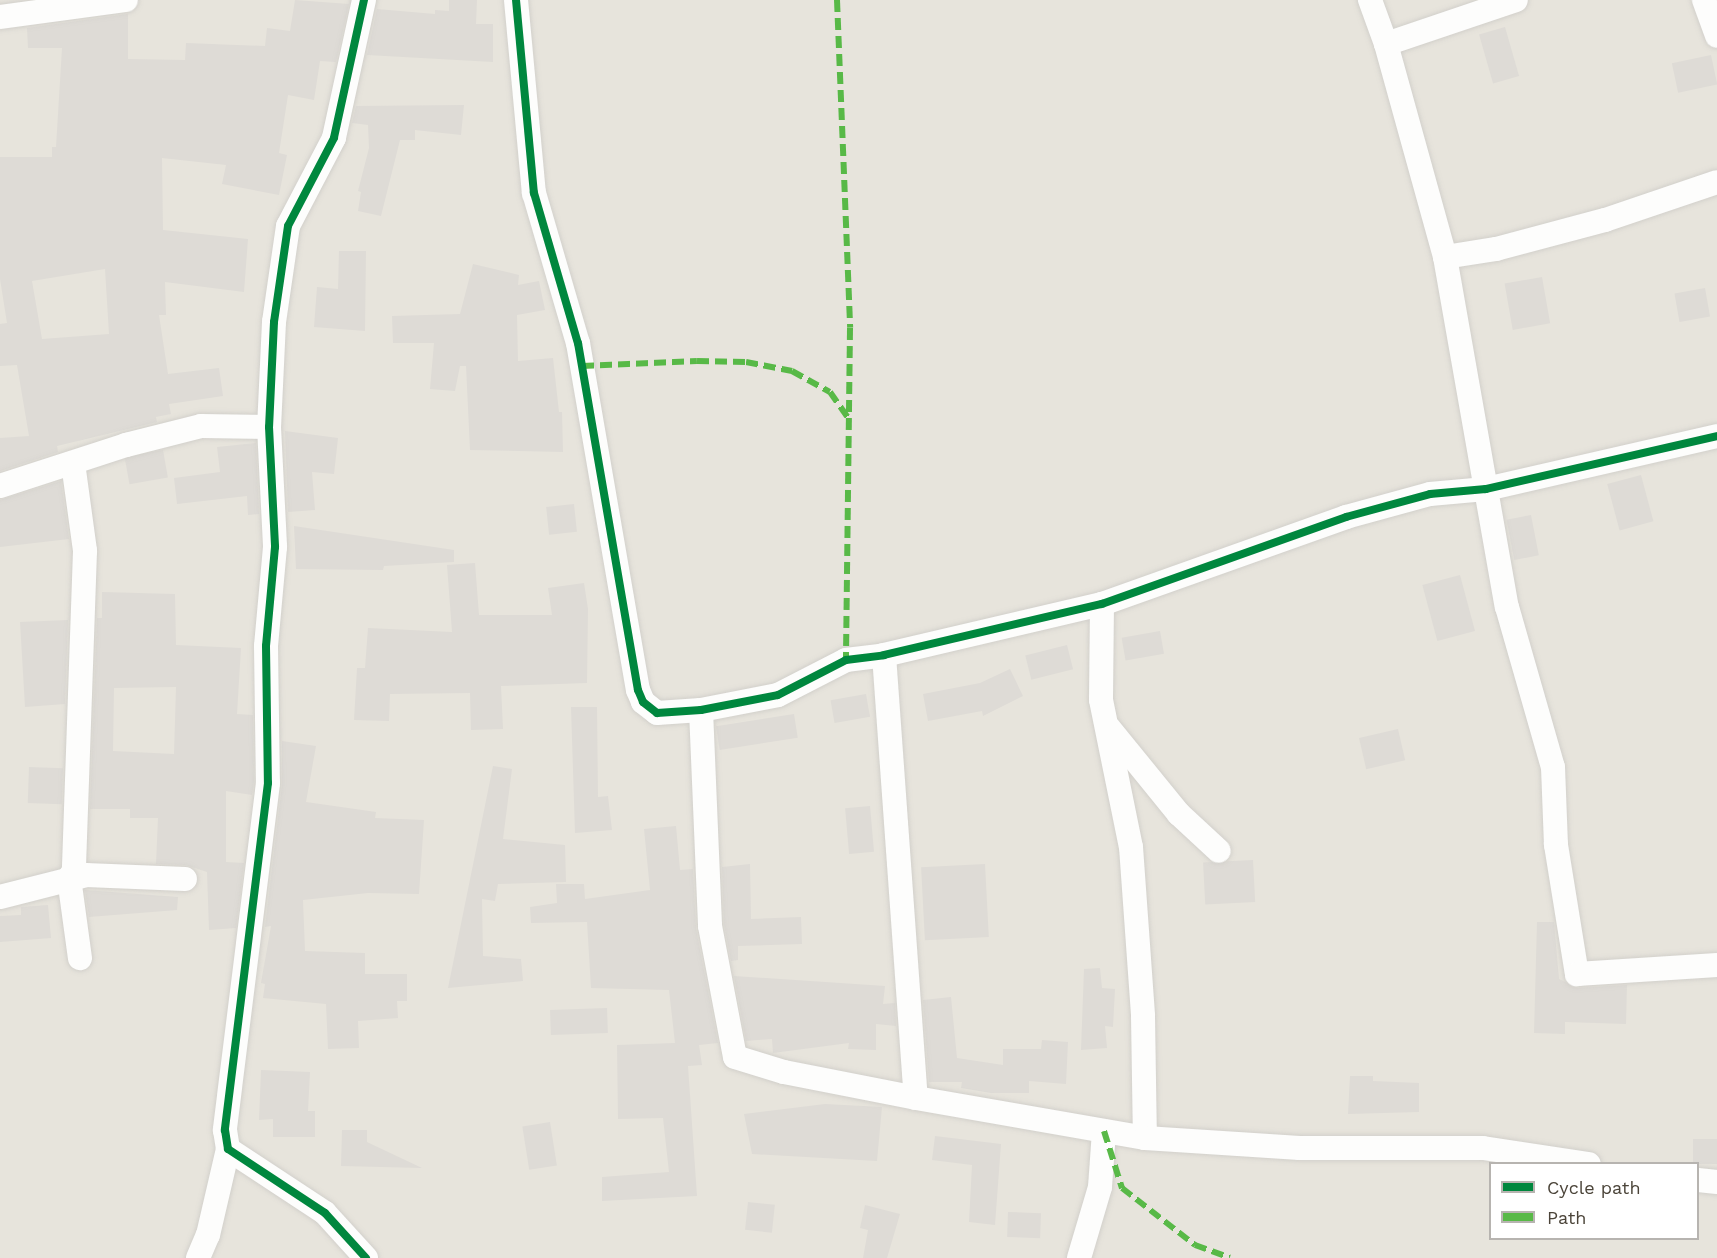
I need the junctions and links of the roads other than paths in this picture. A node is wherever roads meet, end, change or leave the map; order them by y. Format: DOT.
graph roads {
  1 [pos="126,0"];
  2 [pos="364,0"];
  3 [pos="516,0"];
  4 [pos="1370,0"];
  5 [pos="1516,0"];
  6 [pos="1704,0"];
  7 [pos="0,17"];
  8 [pos="1717,36"];
  9 [pos="1386,44"];
  10 [pos="1717,182"];
  11 [pos="1445,257"];
  12 [pos="269,427"];
  13 [pos="1717,436"];
  14 [pos="73,463"];
  15 [pos="0,486"];
  16 [pos="1486,489"];
  17 [pos="1102,604"];
  18 [pos="884,655"];
  19 [pos="701,710"];
  20 [pos="1105,723"];
  21 [pos="1220,851"];
  22 [pos="69,878"];
  23 [pos="186,879"];
  24 [pos="0,897"];
  25 [pos="80,958"];
  26 [pos="1717,965"];
  27 [pos="915,1098"];
  28 [pos="1104,1131"];
  29 [pos="1145,1138"];
  30 [pos="228,1149"];
  31 [pos="1576,1162"];
  32 [pos="1699,1180"];
  33 [pos="1717,1182"];
  34 [pos="198,1258"];
  35 [pos="366,1258"];
  36 [pos="1079,1258"];
  1 -- 7 [label="street"];
  2 -- 12 [label="street"];
  3 -- 19 [label="street"];
  4 -- 9 [label="street"];
  5 -- 9 [label="street"];
  6 -- 8 [label="street"];
  9 -- 11 [label="street"];
  10 -- 11 [label="street"];
  11 -- 16 [label="street"];
  12 -- 14 [label="street"];
  12 -- 30 [label="street"];
  13 -- 16 [label="street"];
  14 -- 15 [label="street"];
  14 -- 22 [label="street"];
  16 -- 17 [label="street"];
  16 -- 26 [label="street"];
  17 -- 18 [label="street"];
  17 -- 20 [label="street"];
  18 -- 19 [label="street"];
  18 -- 27 [label="street"];
  19 -- 27 [label="street"];
  20 -- 21 [label="street"];
  20 -- 29 [label="street"];
  22 -- 23 [label="street"];
  22 -- 24 [label="street"];
  22 -- 25 [label="street"];
  27 -- 28 [label="street"];
  28 -- 29 [label="street"];
  28 -- 36 [label="street"];
  29 -- 31 [label="street"];
  30 -- 34 [label="street"];
  30 -- 35 [label="street"];
  32 -- 33 [label="street"];
}
